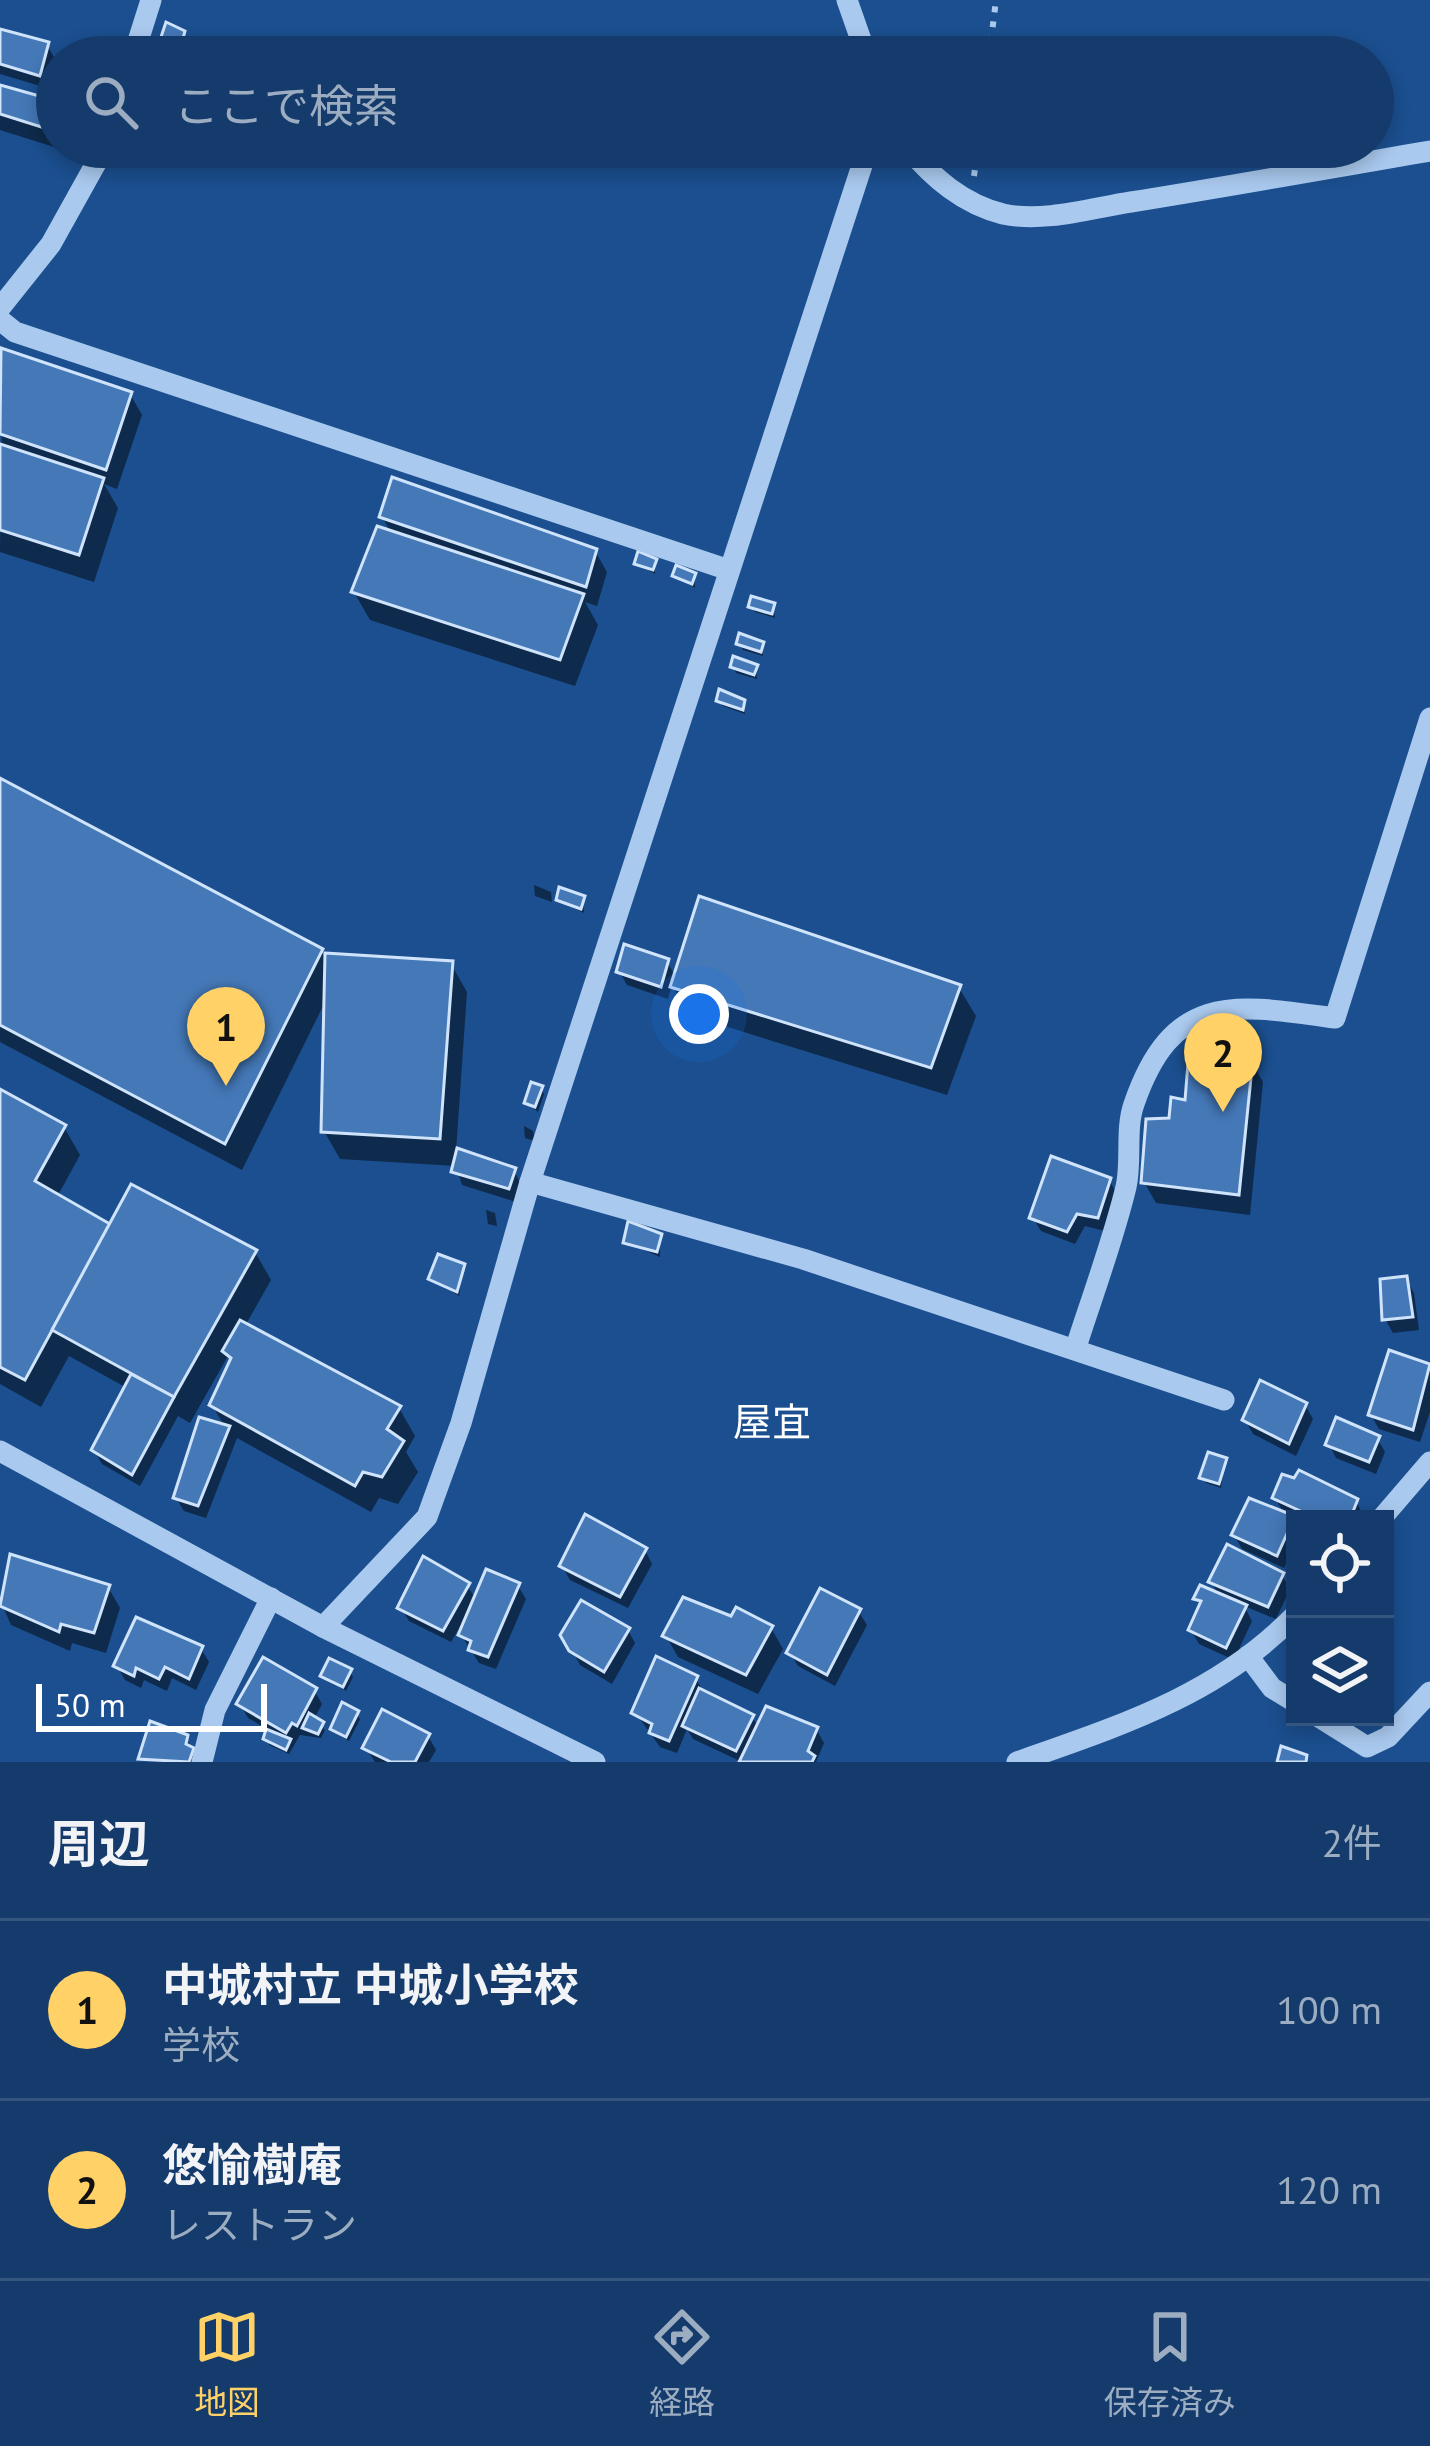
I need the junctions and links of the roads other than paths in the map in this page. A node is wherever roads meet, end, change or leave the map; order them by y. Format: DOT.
graph roads {
  1 [pos="151,0"];
  2 [pos="847,0"];
  3 [pos="140,36"];
  4 [pos="860,36"];
  5 [pos="1430,151"];
  6 [pos="1394,158"];
  7 [pos="93,168"];
  8 [pos="861,168"];
  9 [pos="925,168"];
  10 [pos="1339,168"];
  11 [pos="0,308"];
  12 [pos="0,320"];
  13 [pos="729,570"];
  14 [pos="1430,718"];
  15 [pos="530,1182"];
  16 [pos="1076,1347"];
  17 [pos="1224,1400"];
  18 [pos="0,1451"];
  19 [pos="1430,1462"];
  20 [pos="1389,1510"];
  21 [pos="271,1598"];
  22 [pos="1292,1618"];
  23 [pos="323,1627"];
  24 [pos="1248,1656"];
  25 [pos="1430,1692"];
  26 [pos="1286,1696"];
  27 [pos="1333,1726"];
  28 [pos="202,1762"];
  29 [pos="595,1762"];
  30 [pos="1016,1762"];
  1 -- 3 [label="street"];
  2 -- 4 [label="street"];
  5 -- 6 [label="street"];
  7 -- 11 [label="street"];
  8 -- 13 [label="street"];
  9 -- 10 [label="street"];
  12 -- 13 [label="street"];
  13 -- 15 [label="street"];
  14 -- 16 [label="street"];
  15 -- 16 [label="street"];
  15 -- 23 [label="street"];
  16 -- 17 [label="street"];
  18 -- 21 [label="street"];
  19 -- 20 [label="street"];
  21 -- 23 [label="street"];
  21 -- 28 [label="street"];
  22 -- 24 [label="street"];
  23 -- 29 [label="street"];
  24 -- 26 [label="street"];
  24 -- 30 [label="street"];
  25 -- 27 [label="street"];
}
